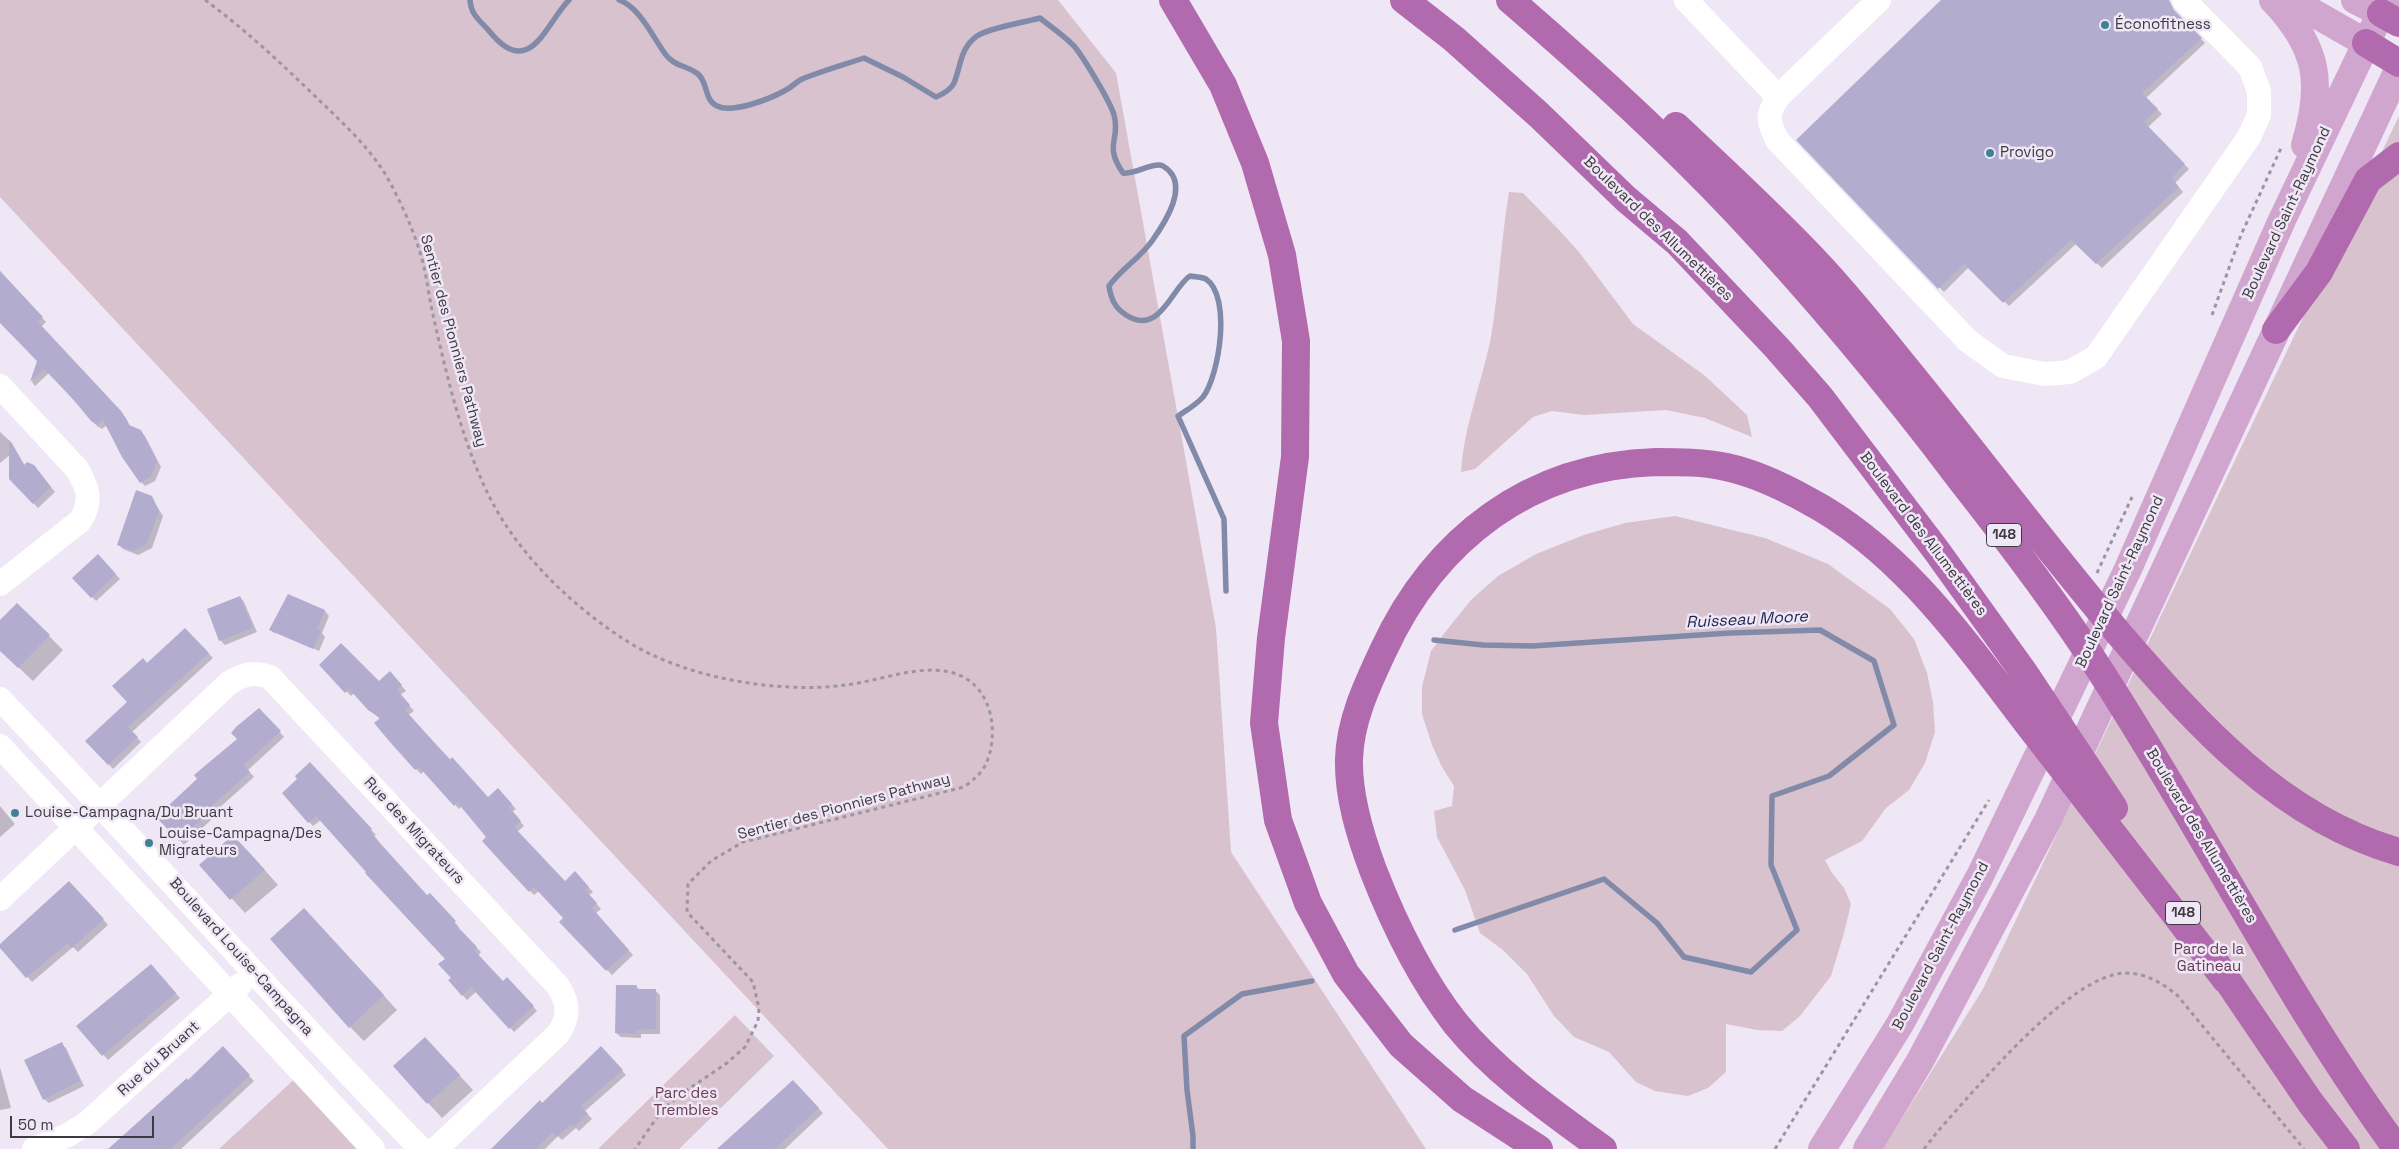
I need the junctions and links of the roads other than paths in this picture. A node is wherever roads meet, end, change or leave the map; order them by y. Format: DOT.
graph roads {
  1 [pos="1173,0"];
  2 [pos="1404,0"];
  3 [pos="1510,0"];
  4 [pos="1534,0"];
  5 [pos="1686,0"];
  6 [pos="1879,0"];
  7 [pos="2184,0"];
  8 [pos="2273,0"];
  9 [pos="2291,0"];
  10 [pos="2355,0"];
  11 [pos="2389,12"];
  12 [pos="2366,43"];
  13 [pos="2399,63"];
  14 [pos="2399,68"];
  15 [pos="1778,97"];
  16 [pos="2399,156"];
  17 [pos="2282,220"];
  18 [pos="2276,330"];
  19 [pos="0,386"];
  20 [pos="0,584"];
  21 [pos="0,699"];
  22 [pos="0,746"];
  23 [pos="101,804"];
  24 [pos="75,829"];
  25 [pos="2399,852"];
  26 [pos="0,899"];
  27 [pos="254,973"];
  28 [pos="2226,980"];
  29 [pos="230,995"];
  30 [pos="34,1149"];
  31 [pos="373,1149"];
  32 [pos="421,1149"];
  33 [pos="436,1149"];
  34 [pos="1540,1149"];
  35 [pos="1603,1149"];
  36 [pos="1822,1149"];
  37 [pos="1867,1149"];
  38 [pos="2346,1149"];
  39 [pos="2397,1149"];
  1 -- 34 [label="highway"];
  2 -- 28 [label="highway, Boulevard des Allumettières / 148"];
  3 -- 39 [label="highway, Boulevard des Allumettières / 148"];
  4 -- 25 [label="highway"];
  5 -- 15 [label="street"];
  6 -- 15 [label="street"];
  7 -- 15 [label="street"];
  8 -- 17 [label="main road"];
  9 -- 12 [label="main road"];
  10 -- 11 [label="main road"];
  11 -- 12 [label="main road, Boulevard Saint-Raymond"];
  12 -- 13 [label="highway"];
  12 -- 17 [label="main road, Boulevard Saint-Raymond"];
  14 -- 18 [label="main road"];
  16 -- 18 [label="highway"];
  17 -- 36 [label="main road, Boulevard Saint-Raymond"];
  18 -- 37 [label="main road"];
  19 -- 20 [label="street"];
  21 -- 23 [label="street, Boulevard Louise-Campagna"];
  22 -- 24 [label="street"];
  23 -- 24 [label="street, Rue des Migrateurs"];
  23 -- 27 [label="street, Boulevard Louise-Campagna"];
  23 -- 33 [label="street, Rue des Migrateurs"];
  24 -- 26 [label="street"];
  24 -- 29 [label="street"];
  27 -- 29 [label="street, Rue du Bruant"];
  27 -- 32 [label="street, Boulevard Louise-Campagna"];
  28 -- 35 [label="highway"];
  28 -- 38 [label="highway, Boulevard des Allumettières / 148"];
  29 -- 30 [label="street, Rue du Bruant"];
  29 -- 31 [label="street"];
}
